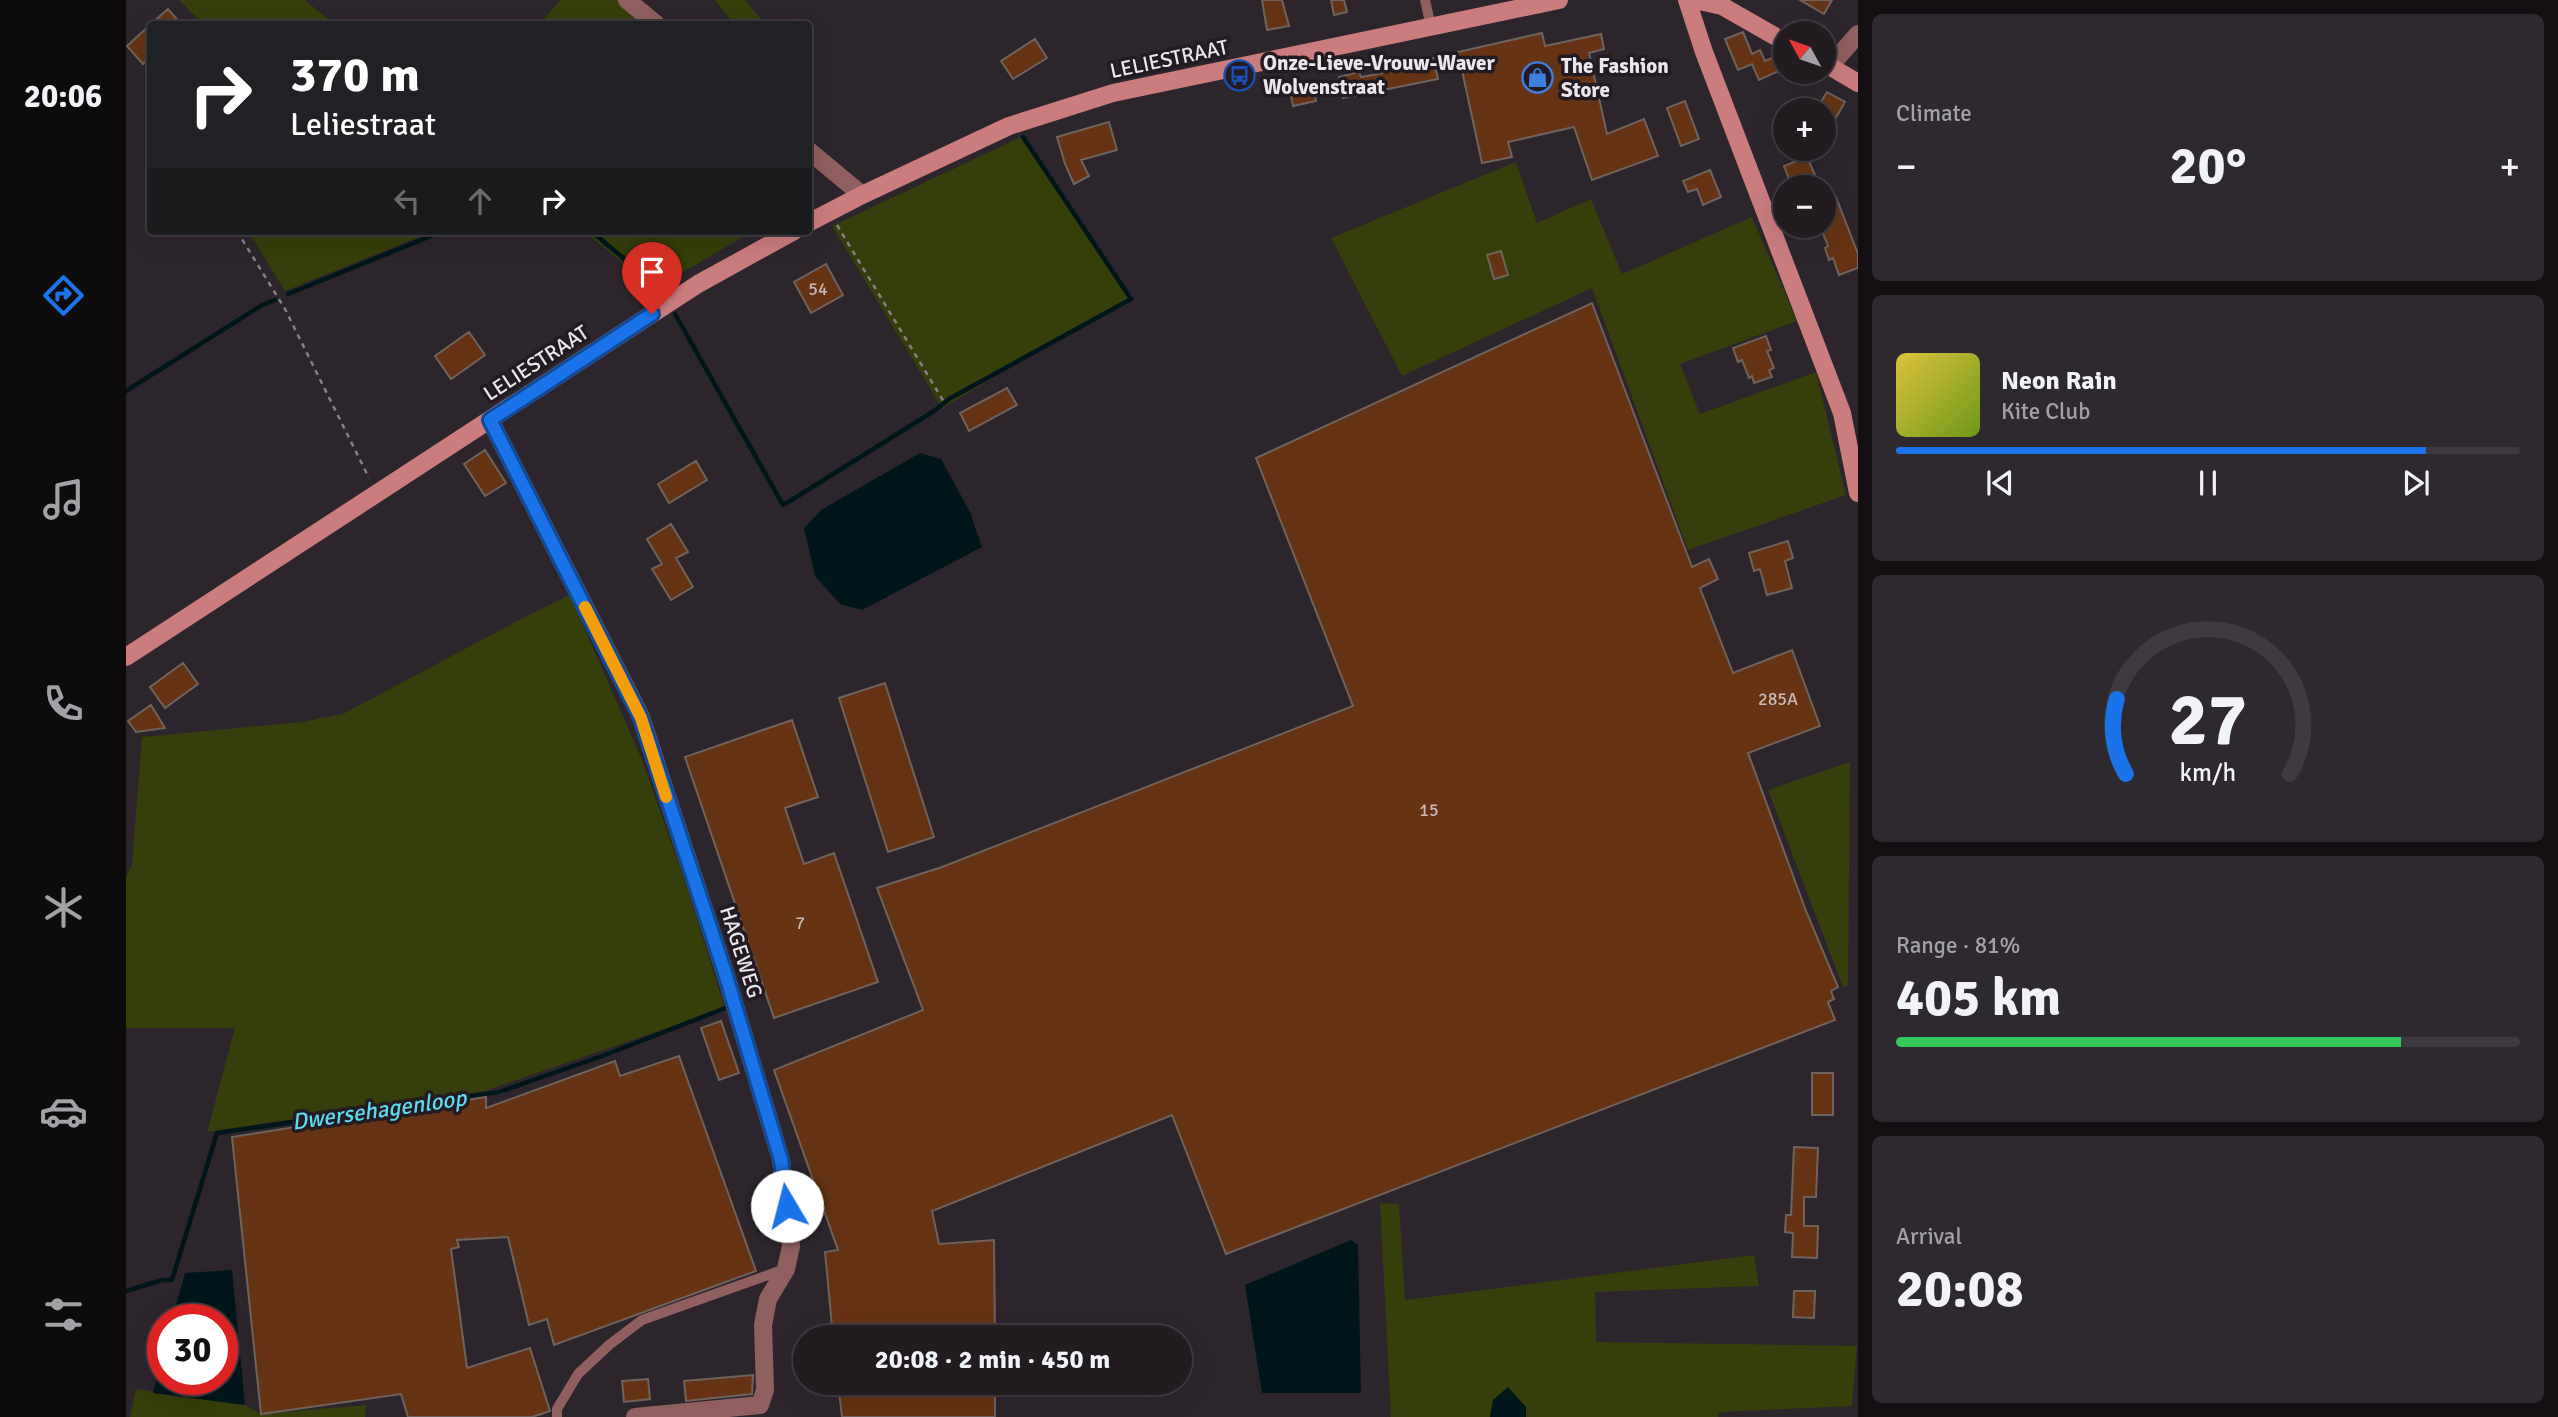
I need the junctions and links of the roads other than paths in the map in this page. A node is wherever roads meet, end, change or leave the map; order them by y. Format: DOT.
graph roads {
  1 [pos="627,0"];
  2 [pos="1425,0"];
  3 [pos="1559,0"];
  4 [pos="1687,0"];
  5 [pos="1695,0"];
  6 [pos="652,21"];
  7 [pos="1431,27"];
  8 [pos="1858,34"];
  9 [pos="1773,35"];
  10 [pos="1836,56"];
  11 [pos="1836,70"];
  12 [pos="1858,83"];
  13 [pos="812,153"];
  14 [pos="862,195"];
  15 [pos="812,221"];
  16 [pos="787,235"];
  17 [pos="490,420"];
  18 [pos="1858,493"];
  19 [pos="126,657"];
  20 [pos="786,1269"];
  21 [pos="557,1417"];
  22 [pos="635,1417"];
  1 -- 6 [label="street"];
  2 -- 7 [label="lane"];
  3 -- 7 [label="street, LELIESTRAAT"];
  4 -- 18 [label="street"];
  5 -- 9 [label="street"];
  7 -- 14 [label="street, LELIESTRAAT"];
  8 -- 10 [label="street"];
  11 -- 12 [label="street"];
  13 -- 14 [label="street"];
  14 -- 15 [label="street, LELIESTRAAT"];
  16 -- 17 [label="street, LELIESTRAAT"];
  17 -- 19 [label="street, LELIESTRAAT"];
  17 -- 20 [label="street, HAGEWEG"];
  20 -- 21 [label="lane"];
  20 -- 22 [label="street, HAGEWEG"];
}
